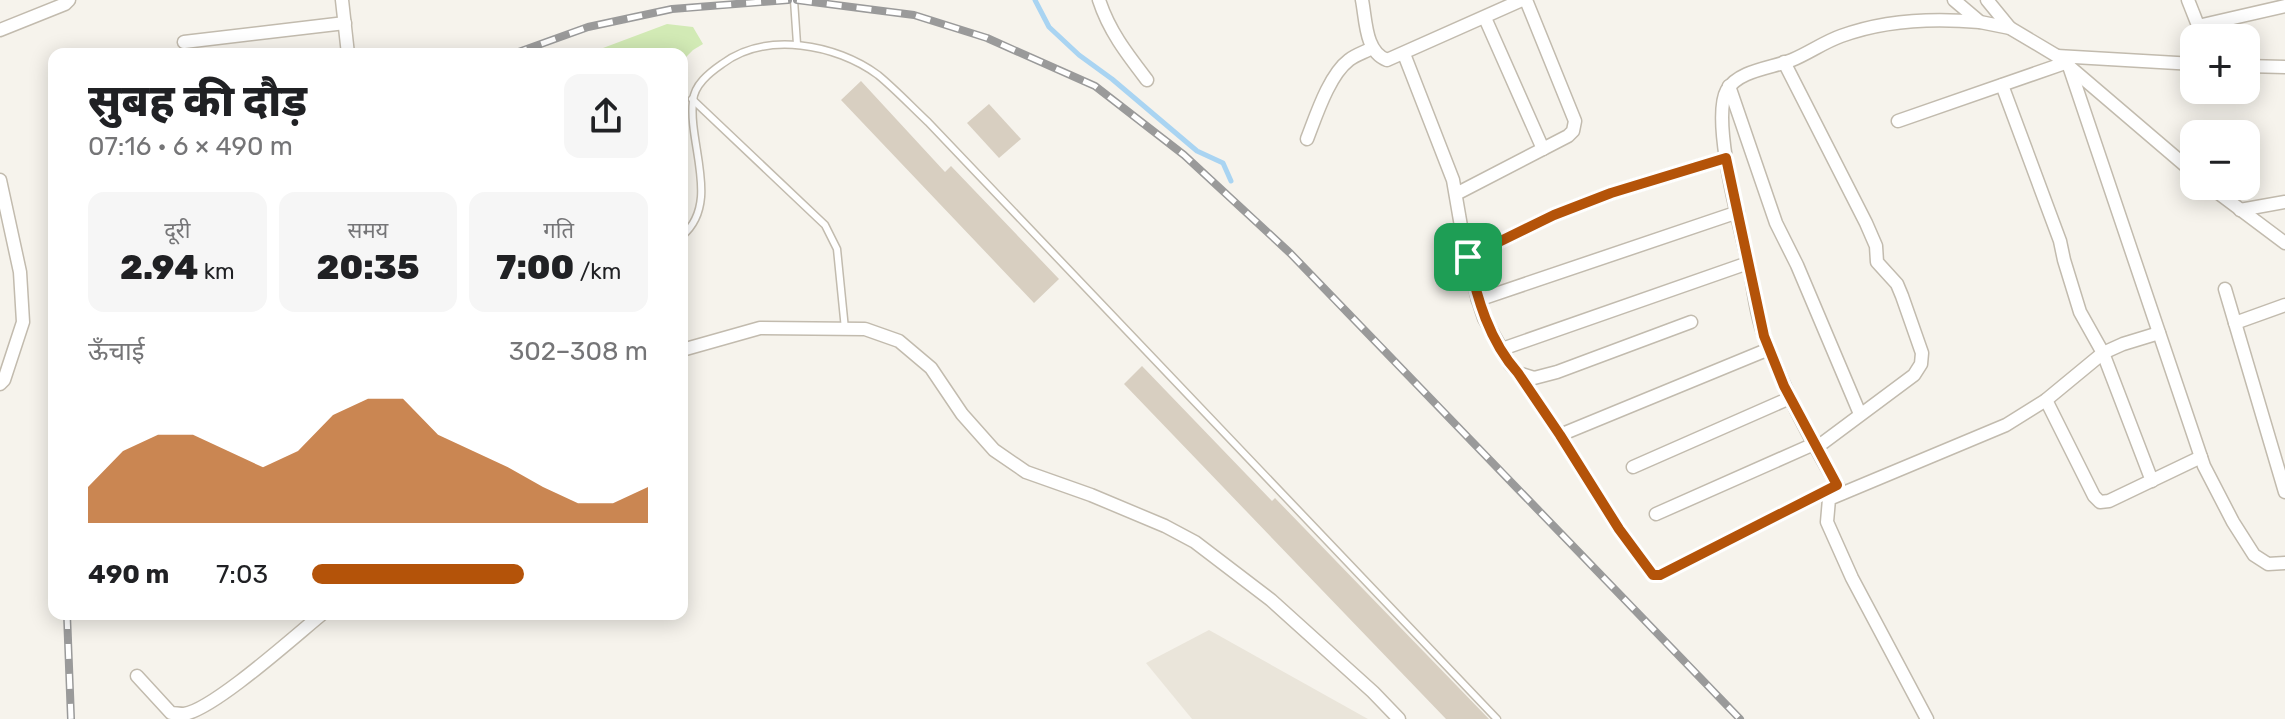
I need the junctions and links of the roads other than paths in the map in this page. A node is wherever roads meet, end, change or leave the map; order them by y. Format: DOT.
graph roads {
  1 [pos="69,0"];
  2 [pos="342,0"];
  3 [pos="794,0"];
  4 [pos="1099,0"];
  5 [pos="1362,0"];
  6 [pos="1524,0"];
  7 [pos="1954,0"];
  8 [pos="1987,0"];
  9 [pos="2188,0"];
  10 [pos="2268,5"];
  11 [pos="2285,6"];
  12 [pos="1485,18"];
  13 [pos="1980,22"];
  14 [pos="345,23"];
  15 [pos="2197,24"];
  16 [pos="2220,24"];
  17 [pos="2010,28"];
  18 [pos="0,30"];
  19 [pos="184,42"];
  20 [pos="797,44"];
  21 [pos="347,48"];
  22 [pos="1372,48"];
  23 [pos="1404,54"];
  24 [pos="1784,62"];
  25 [pos="2064,62"];
  26 [pos="2180,64"];
  27 [pos="2260,66"];
  28 [pos="2285,67"];
  29 [pos="1147,80"];
  30 [pos="2002,85"];
  31 [pos="1729,86"];
  32 [pos="692,99"];
  33 [pos="1898,121"];
  34 [pos="1307,139"];
  35 [pos="1543,149"];
  36 [pos="1726,158"];
  37 [pos="2180,161"];
  38 [pos="0,180"];
  39 [pos="1456,194"];
  40 [pos="2227,200"];
  41 [pos="2285,202"];
  42 [pos="2240,210"];
  43 [pos="1738,212"];
  44 [pos="688,231"];
  45 [pos="2285,243"];
  46 [pos="1468,257"];
  47 [pos="1748,263"];
  48 [pos="2225,289"];
  49 [pos="1478,300"];
  50 [pos="2285,305"];
  51 [pos="1691,322"];
  52 [pos="2235,323"];
  53 [pos="845,329"];
  54 [pos="2159,333"];
  55 [pos="688,348"];
  56 [pos="1502,349"];
  57 [pos="1769,349"];
  58 [pos="2103,353"];
  59 [pos="1518,373"];
  60 [pos="0,384"];
  61 [pos="1790,398"];
  62 [pos="2046,400"];
  63 [pos="1860,414"];
  64 [pos="1560,435"];
  65 [pos="1815,446"];
  66 [pos="2201,457"];
  67 [pos="1633,467"];
  68 [pos="2152,481"];
  69 [pos="1839,489"];
  70 [pos="2285,492"];
  71 [pos="1656,514"];
  72 [pos="2285,563"];
  73 [pos="315,620"];
  74 [pos="137,676"];
  75 [pos="1399,719"];
  76 [pos="1497,719"];
  77 [pos="1927,719"];
  1 -- 18 [label="street"];
  2 -- 14 [label="street"];
  3 -- 20 [label="lane"];
  4 -- 29 [label="street"];
  5 -- 22 [label="street"];
  6 -- 12 [label="street"];
  6 -- 35 [label="street"];
  7 -- 13 [label="street"];
  8 -- 17 [label="street"];
  9 -- 15 [label="street"];
  10 -- 11 [label="street"];
  10 -- 16 [label="street"];
  12 -- 23 [label="street"];
  12 -- 35 [label="street"];
  13 -- 17 [label="street"];
  13 -- 24 [label="street"];
  14 -- 19 [label="street"];
  14 -- 21 [label="street"];
  17 -- 25 [label="street"];
  20 -- 32 [label="lane"];
  20 -- 76 [label="lane"];
  22 -- 23 [label="street"];
  22 -- 34 [label="street"];
  23 -- 39 [label="street"];
  24 -- 31 [label="street"];
  24 -- 63 [label="street"];
  25 -- 26 [label="street"];
  25 -- 30 [label="street"];
  25 -- 37 [label="street"];
  25 -- 54 [label="street"];
  27 -- 28 [label="street"];
  30 -- 33 [label="street"];
  30 -- 58 [label="street"];
  31 -- 36 [label="street"];
  31 -- 63 [label="street"];
  32 -- 44 [label="lane"];
  32 -- 53 [label="lane"];
  35 -- 39 [label="street"];
  36 -- 43 [label="street"];
  36 -- 46 [label="street"];
  38 -- 60 [label="street"];
  39 -- 46 [label="street"];
  40 -- 42 [label="street"];
  41 -- 42 [label="street"];
  42 -- 45 [label="street"];
  43 -- 47 [label="street"];
  43 -- 49 [label="street"];
  46 -- 49 [label="street"];
  47 -- 56 [label="street"];
  47 -- 57 [label="street"];
  48 -- 52 [label="street"];
  49 -- 56 [label="street"];
  50 -- 52 [label="street"];
  51 -- 59 [label="street"];
  52 -- 70 [label="street"];
  53 -- 55 [label="street"];
  53 -- 75 [label="street"];
  54 -- 58 [label="street"];
  54 -- 66 [label="street"];
  56 -- 59 [label="street"];
  57 -- 61 [label="street"];
  57 -- 64 [label="street"];
  58 -- 62 [label="street"];
  58 -- 68 [label="street"];
  59 -- 64 [label="street"];
  61 -- 65 [label="street"];
  61 -- 67 [label="street"];
  62 -- 68 [label="street"];
  62 -- 69 [label="street"];
  63 -- 65 [label="street"];
  64 -- 69 [label="street"];
  65 -- 69 [label="street"];
  65 -- 71 [label="street"];
  66 -- 68 [label="street"];
  66 -- 72 [label="street"];
  69 -- 77 [label="street"];
  73 -- 74 [label="street"];
}
